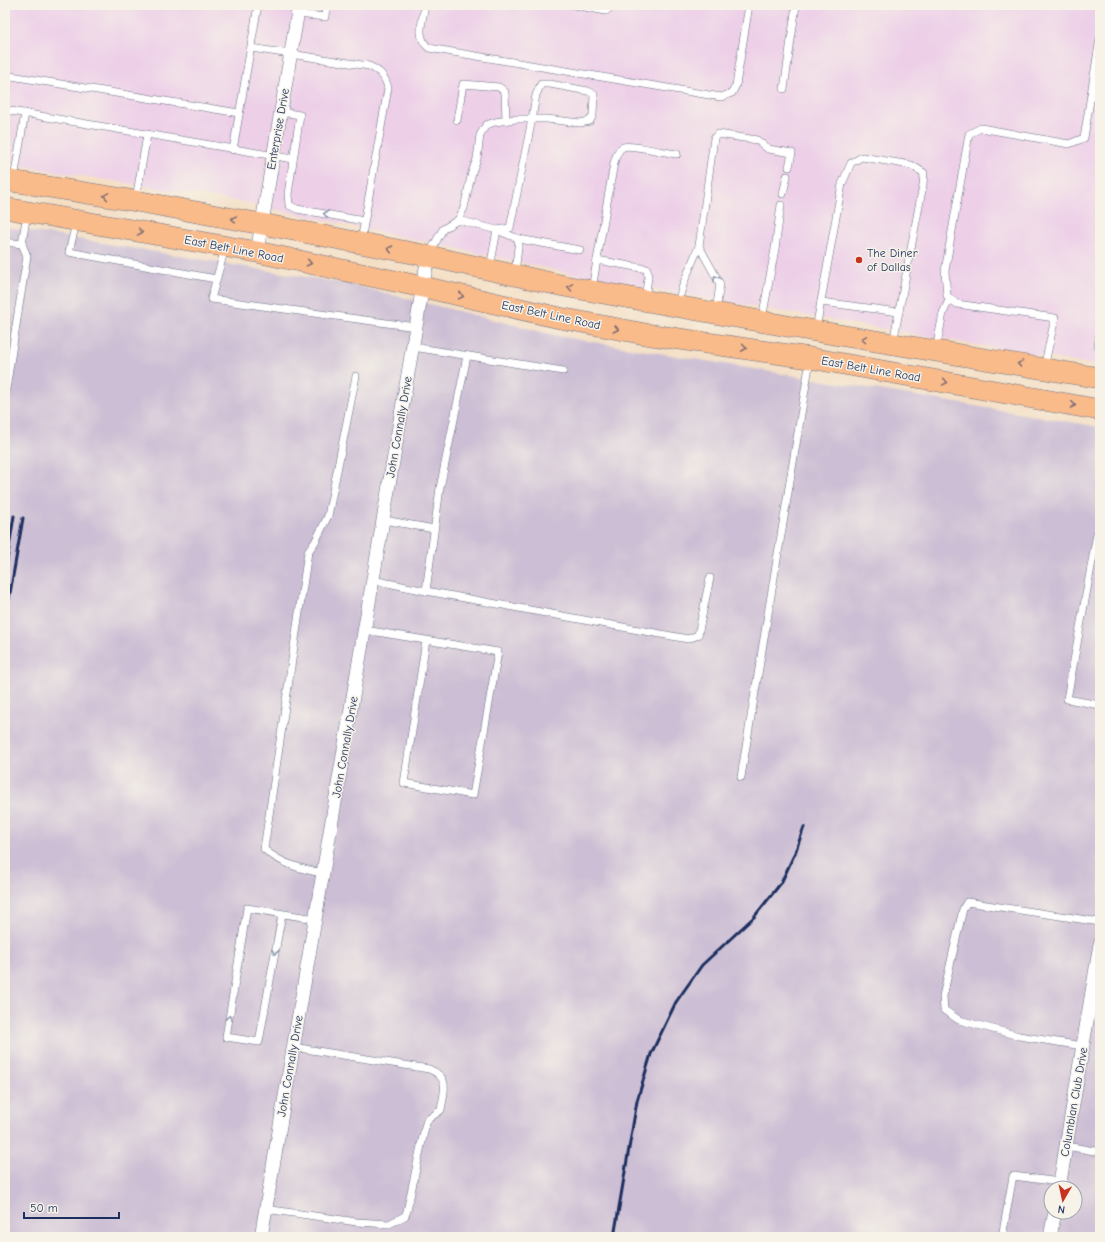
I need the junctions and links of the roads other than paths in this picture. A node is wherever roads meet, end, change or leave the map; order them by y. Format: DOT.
graph roads {
  1 [pos="258,5"];
  2 [pos="326,5"];
  3 [pos="425,5"];
  4 [pos="574,5"];
  5 [pos="613,5"];
  6 [pos="749,5"];
  7 [pos="796,5"];
  8 [pos="299,9"];
  9 [pos="1100,38"];
  10 [pos="251,48"];
  11 [pos="291,53"];
  12 [pos="5,75"];
  13 [pos="784,89"];
  14 [pos="5,110"];
  15 [pos="281,112"];
  16 [pos="25,113"];
  17 [pos="239,113"];
  18 [pos="532,119"];
  19 [pos="457,120"];
  20 [pos="506,120"];
  21 [pos="147,135"];
  22 [pos="233,150"];
  23 [pos="676,154"];
  24 [pos="274,157"];
  25 [pos="293,159"];
  26 [pos="789,167"];
  27 [pos="787,176"];
  28 [pos="9,180"];
  29 [pos="783,194"];
  30 [pos="136,201"];
  31 [pos="781,205"];
  32 [pos="5,208"];
  33 [pos="27,212"];
  34 [pos="458,220"];
  35 [pos="76,221"];
  36 [pos="364,221"];
  37 [pos="262,224"];
  38 [pos="497,230"];
  39 [pos="519,239"];
  40 [pos="5,242"];
  41 [pos="360,243"];
  42 [pos="22,244"];
  43 [pos="699,246"];
  44 [pos="225,247"];
  45 [pos="580,250"];
  46 [pos="257,252"];
  47 [pos="428,256"];
  48 [pos="597,260"];
  49 [pos="489,270"];
  50 [pos="515,275"];
  51 [pos="216,279"];
  52 [pos="423,287"];
  53 [pos="592,290"];
  54 [pos="950,298"];
  55 [pos="645,300"];
  56 [pos="821,302"];
  57 [pos="677,305"];
  58 [pos="716,312"];
  59 [pos="899,312"];
  60 [pos="762,321"];
  61 [pos="416,327"];
  62 [pos="815,331"];
  63 [pos="1100,333"];
  64 [pos="893,344"];
  65 [pos="413,347"];
  66 [pos="1100,348"];
  67 [pos="936,351"];
  68 [pos="467,356"];
  69 [pos="810,358"];
  70 [pos="1044,368"];
  71 [pos="563,371"];
  72 [pos="356,376"];
  73 [pos="1100,378"];
  74 [pos="5,395"];
  75 [pos="1100,410"];
  76 [pos="384,520"];
  77 [pos="434,529"];
  78 [pos="1100,534"];
  79 [pos="710,578"];
  80 [pos="373,580"];
  81 [pos="426,591"];
  82 [pos="365,630"];
  83 [pos="426,640"];
  84 [pos="1100,705"];
  85 [pos="741,778"];
  86 [pos="323,873"];
  87 [pos="282,914"];
  88 [pos="315,919"];
  89 [pos="1100,922"];
  90 [pos="1100,944"];
  91 [pos="1083,1046"];
  92 [pos="293,1047"];
  93 [pos="1066,1146"];
  94 [pos="1100,1152"];
  95 [pos="1061,1180"];
  96 [pos="1043,1182"];
  97 [pos="265,1209"];
  98 [pos="1053,1220"];
  99 [pos="261,1237"];
  100 [pos="1002,1237"];
  101 [pos="1050,1237"];
  1 -- 10 [label="lane"];
  2 -- 8 [label="lane"];
  3 -- 6 [label="lane"];
  4 -- 5 [label="lane"];
  7 -- 13 [label="lane"];
  8 -- 11 [label="street, Enterprise Drive"];
  9 -- 54 [label="lane"];
  10 -- 11 [label="lane"];
  10 -- 17 [label="lane"];
  11 -- 15 [label="street, Enterprise Drive"];
  11 -- 36 [label="lane"];
  12 -- 17 [label="lane"];
  14 -- 16 [label="lane"];
  15 -- 24 [label="street, Enterprise Drive"];
  15 -- 25 [label="lane"];
  16 -- 21 [label="lane"];
  16 -- 28 [label="lane"];
  17 -- 22 [label="lane"];
  18 -- 18 [label="lane"];
  18 -- 20 [label="lane"];
  18 -- 38 [label="lane"];
  19 -- 20 [label="lane"];
  20 -- 34 [label="lane"];
  21 -- 22 [label="lane"];
  21 -- 30 [label="lane"];
  22 -- 24 [label="lane"];
  23 -- 48 [label="lane"];
  24 -- 25 [label="lane"];
  24 -- 37 [label="street, Enterprise Drive"];
  36 -- 25 [label="lane, one-way"];
  26 -- 43 [label="lane"];
  27 -- 29 [label="lane"];
  30 -- 28 [label="main road, one-way"];
  37 -- 30 [label="main road, one-way"];
  31 -- 60 [label="lane"];
  32 -- 33 [label="main road, East Belt Line Road"];
  33 -- 35 [label="main road, East Belt Line Road"];
  33 -- 42 [label="lane"];
  34 -- 38 [label="lane"];
  34 -- 47 [label="lane"];
  35 -- 44 [label="main road, East Belt Line Road, one-way"];
  35 -- 51 [label="lane"];
  36 -- 41 [label="lane"];
  37 -- 41 [label="main road"];
  37 -- 46 [label="street, Enterprise Drive"];
  38 -- 39 [label="lane"];
  38 -- 49 [label="lane"];
  39 -- 45 [label="lane"];
  39 -- 50 [label="lane"];
  40 -- 42 [label="lane"];
  47 -- 41 [label="main road, one-way"];
  42 -- 74 [label="lane"];
  43 -- 57 [label="lane"];
  58 -- 43 [label="lane, one-way"];
  44 -- 46 [label="main road, East Belt Line Road"];
  44 -- 51 [label="lane"];
  46 -- 52 [label="main road, East Belt Line Road, one-way"];
  47 -- 49 [label="main road"];
  47 -- 52 [label="street, John Connally Drive"];
  48 -- 53 [label="lane"];
  48 -- 55 [label="lane"];
  49 -- 50 [label="main road"];
  53 -- 50 [label="main road, one-way"];
  51 -- 61 [label="lane"];
  52 -- 61 [label="street, John Connally Drive"];
  52 -- 69 [label="main road, East Belt Line Road, one-way"];
  53 -- 55 [label="main road"];
  54 -- 67 [label="lane"];
  54 -- 70 [label="lane"];
  55 -- 57 [label="main road"];
  56 -- 59 [label="lane"];
  56 -- 59 [label="lane"];
  56 -- 62 [label="lane"];
  57 -- 58 [label="main road"];
  58 -- 60 [label="main road"];
  59 -- 64 [label="lane"];
  60 -- 62 [label="main road"];
  61 -- 65 [label="street, John Connally Drive"];
  64 -- 62 [label="main road, one-way"];
  62 -- 69 [label="main road"];
  63 -- 66 [label="lane"];
  64 -- 67 [label="main road"];
  65 -- 68 [label="lane"];
  65 -- 76 [label="street, John Connally Drive"];
  70 -- 67 [label="main road, one-way"];
  68 -- 71 [label="lane"];
  68 -- 77 [label="lane"];
  69 -- 75 [label="main road, East Belt Line Road, one-way"];
  69 -- 85 [label="lane"];
  70 -- 73 [label="main road"];
  72 -- 86 [label="lane"];
  76 -- 77 [label="lane"];
  76 -- 80 [label="street, John Connally Drive"];
  77 -- 81 [label="lane"];
  78 -- 84 [label="lane"];
  79 -- 81 [label="lane"];
  80 -- 81 [label="lane"];
  80 -- 82 [label="street, John Connally Drive"];
  82 -- 83 [label="lane"];
  82 -- 86 [label="street, John Connally Drive"];
  83 -- 83 [label="lane"];
  86 -- 88 [label="street, John Connally Drive"];
  87 -- 87 [label="lane, one-way"];
  87 -- 88 [label="lane"];
  88 -- 92 [label="street, John Connally Drive"];
  89 -- 91 [label="lane"];
  90 -- 91 [label="street, Columbian Club Drive"];
  91 -- 93 [label="street, Columbian Club Drive"];
  92 -- 97 [label="street, John Connally Drive"];
  92 -- 97 [label="lane"];
  93 -- 94 [label="lane"];
  93 -- 95 [label="street, Columbian Club Drive"];
  96 -- 100 [label="lane"];
  97 -- 99 [label="street, John Connally Drive"];
  98 -- 101 [label="street"];
}
